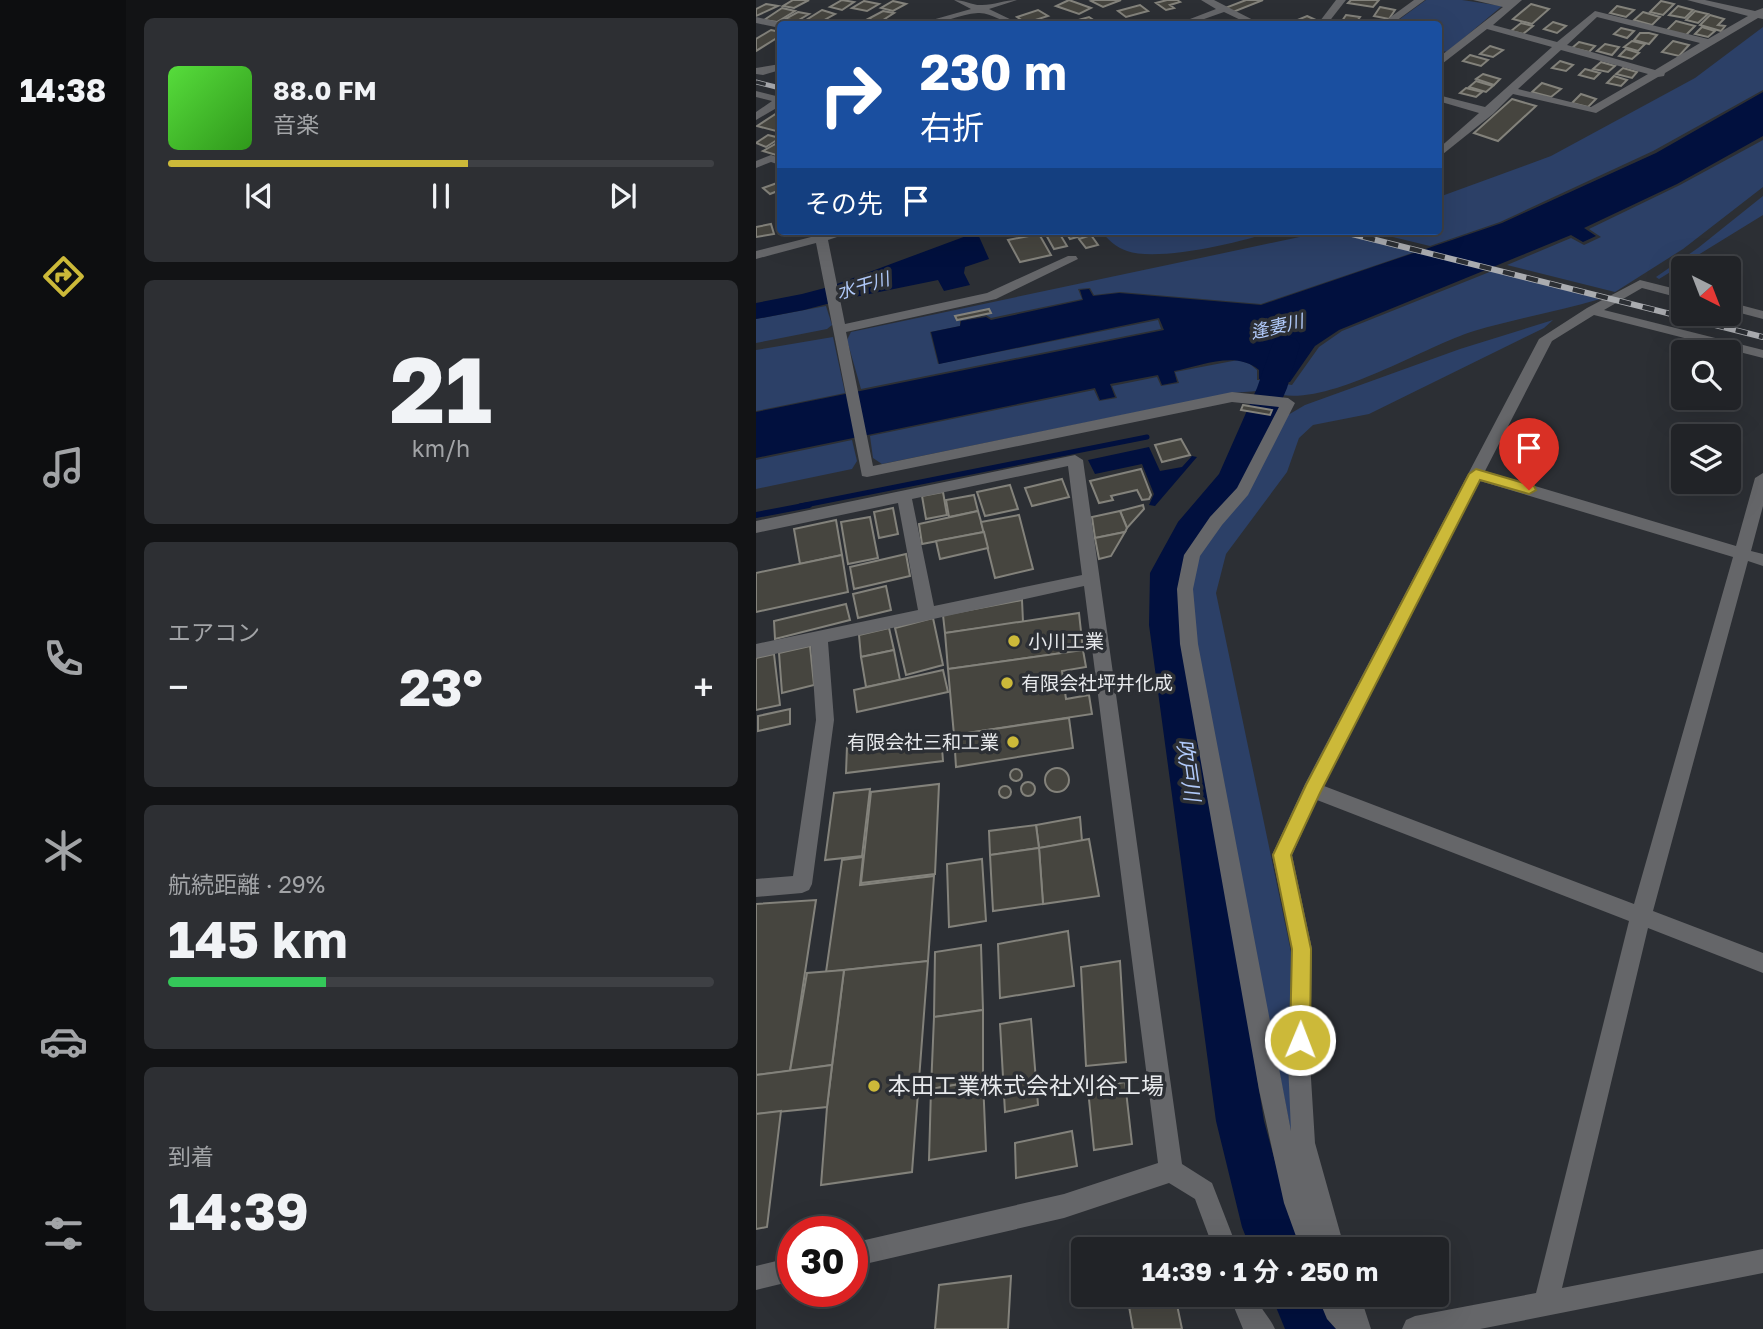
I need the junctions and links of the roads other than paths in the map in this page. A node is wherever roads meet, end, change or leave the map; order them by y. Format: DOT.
graph roads {
  1 [pos="959,0"];
  2 [pos="1012,0"];
  3 [pos="1206,0"];
  4 [pos="1341,0"];
  5 [pos="1419,0"];
  6 [pos="1478,0"];
  7 [pos="1692,0"];
  8 [pos="1743,0"];
  9 [pos="1514,2"];
  10 [pos="983,9"];
  11 [pos="1224,9"];
  12 [pos="1745,12"];
  13 [pos="1761,14"];
  14 [pos="756,20"];
  15 [pos="939,21"];
  16 [pos="1009,21"];
  17 [pos="1190,21"];
  18 [pos="1249,21"];
  19 [pos="1324,21"];
  20 [pos="1390,21"];
  21 [pos="777,25"];
  22 [pos="1487,26"];
  23 [pos="1711,43"];
  24 [pos="1560,45"];
  25 [pos="1442,61"];
  26 [pos="777,68"];
  27 [pos="758,72"];
  28 [pos="1660,74"];
  29 [pos="777,75"];
  30 [pos="1511,90"];
  31 [pos="756,94"];
  32 [pos="777,99"];
  33 [pos="1442,99"];
  34 [pos="777,102"];
  35 [pos="1489,112"];
  36 [pos="756,117"];
  37 [pos="756,152"];
  38 [pos="1442,152"];
  39 [pos="776,160"];
  40 [pos="756,165"];
  41 [pos="820,235"];
  42 [pos="756,255"];
  43 [pos="1072,259"];
  44 [pos="1671,292"];
  45 [pos="1741,309"];
  46 [pos="1592,311"];
  47 [pos="1763,315"];
  48 [pos="838,330"];
  49 [pos="1763,354"];
  50 [pos="1476,474"];
  51 [pos="1763,478"];
  52 [pos="904,496"];
  53 [pos="756,527"];
  54 [pos="1741,553"];
  55 [pos="1763,560"];
  56 [pos="1090,579"];
  57 [pos="927,612"];
  58 [pos="819,636"];
  59 [pos="756,651"];
  60 [pos="1312,790"];
  61 [pos="756,888"];
  62 [pos="1641,916"];
  63 [pos="1763,963"];
  64 [pos="1171,1171"];
  65 [pos="1221,1237"];
  66 [pos="1308,1237"];
  67 [pos="1329,1237"];
  68 [pos="868,1251"];
  69 [pos="1763,1261"];
  70 [pos="777,1273"];
  71 [pos="756,1278"];
  72 [pos="1546,1302"];
  73 [pos="1246,1307"];
  74 [pos="1334,1307"];
  75 [pos="1352,1307"];
  76 [pos="1262,1329"];
  77 [pos="1352,1329"];
  78 [pos="1359,1329"];
  79 [pos="1415,1329"];
  1 -- 10 [label="street"];
  2 -- 10 [label="street"];
  3 -- 11 [label="street"];
  4 -- 19 [label="street"];
  5 -- 20 [label="street"];
  6 -- 9 [label="street"];
  7 -- 12 [label="street"];
  8 -- 12 [label="street"];
  9 -- 22 [label="street"];
  10 -- 15 [label="street"];
  10 -- 16 [label="street"];
  11 -- 17 [label="street"];
  11 -- 18 [label="street"];
  12 -- 13 [label="street"];
  13 -- 23 [label="street"];
  14 -- 21 [label="street"];
  22 -- 24 [label="street"];
  22 -- 25 [label="street"];
  23 -- 24 [label="street"];
  23 -- 28 [label="street"];
  24 -- 28 [label="street"];
  24 -- 30 [label="street"];
  26 -- 27 [label="street"];
  27 -- 29 [label="street"];
  28 -- 30 [label="street"];
  30 -- 35 [label="street"];
  31 -- 32 [label="street"];
  33 -- 35 [label="street"];
  34 -- 36 [label="street"];
  35 -- 38 [label="street"];
  37 -- 39 [label="street"];
  39 -- 40 [label="street"];
  41 -- 42 [label="street"];
  41 -- 48 [label="street"];
  43 -- 48 [label="street"];
  44 -- 46 [label="street"];
  45 -- 47 [label="street"];
  46 -- 49 [label="street"];
  46 -- 50 [label="street"];
  48 -- 66 [label="street"];
  50 -- 54 [label="street"];
  50 -- 60 [label="street"];
  51 -- 54 [label="street"];
  52 -- 53 [label="street"];
  52 -- 56 [label="street"];
  52 -- 57 [label="street"];
  54 -- 55 [label="street"];
  54 -- 62 [label="street"];
  56 -- 57 [label="street"];
  56 -- 64 [label="street"];
  57 -- 58 [label="street"];
  58 -- 59 [label="street"];
  58 -- 61 [label="street"];
  60 -- 62 [label="street"];
  60 -- 67 [label="street"];
  62 -- 63 [label="street"];
  62 -- 72 [label="street"];
  64 -- 65 [label="street"];
  64 -- 68 [label="street"];
  69 -- 72 [label="street"];
  70 -- 71 [label="street"];
  72 -- 79 [label="street"];
  73 -- 76 [label="street"];
  74 -- 77 [label="street"];
  75 -- 78 [label="street"];
}
